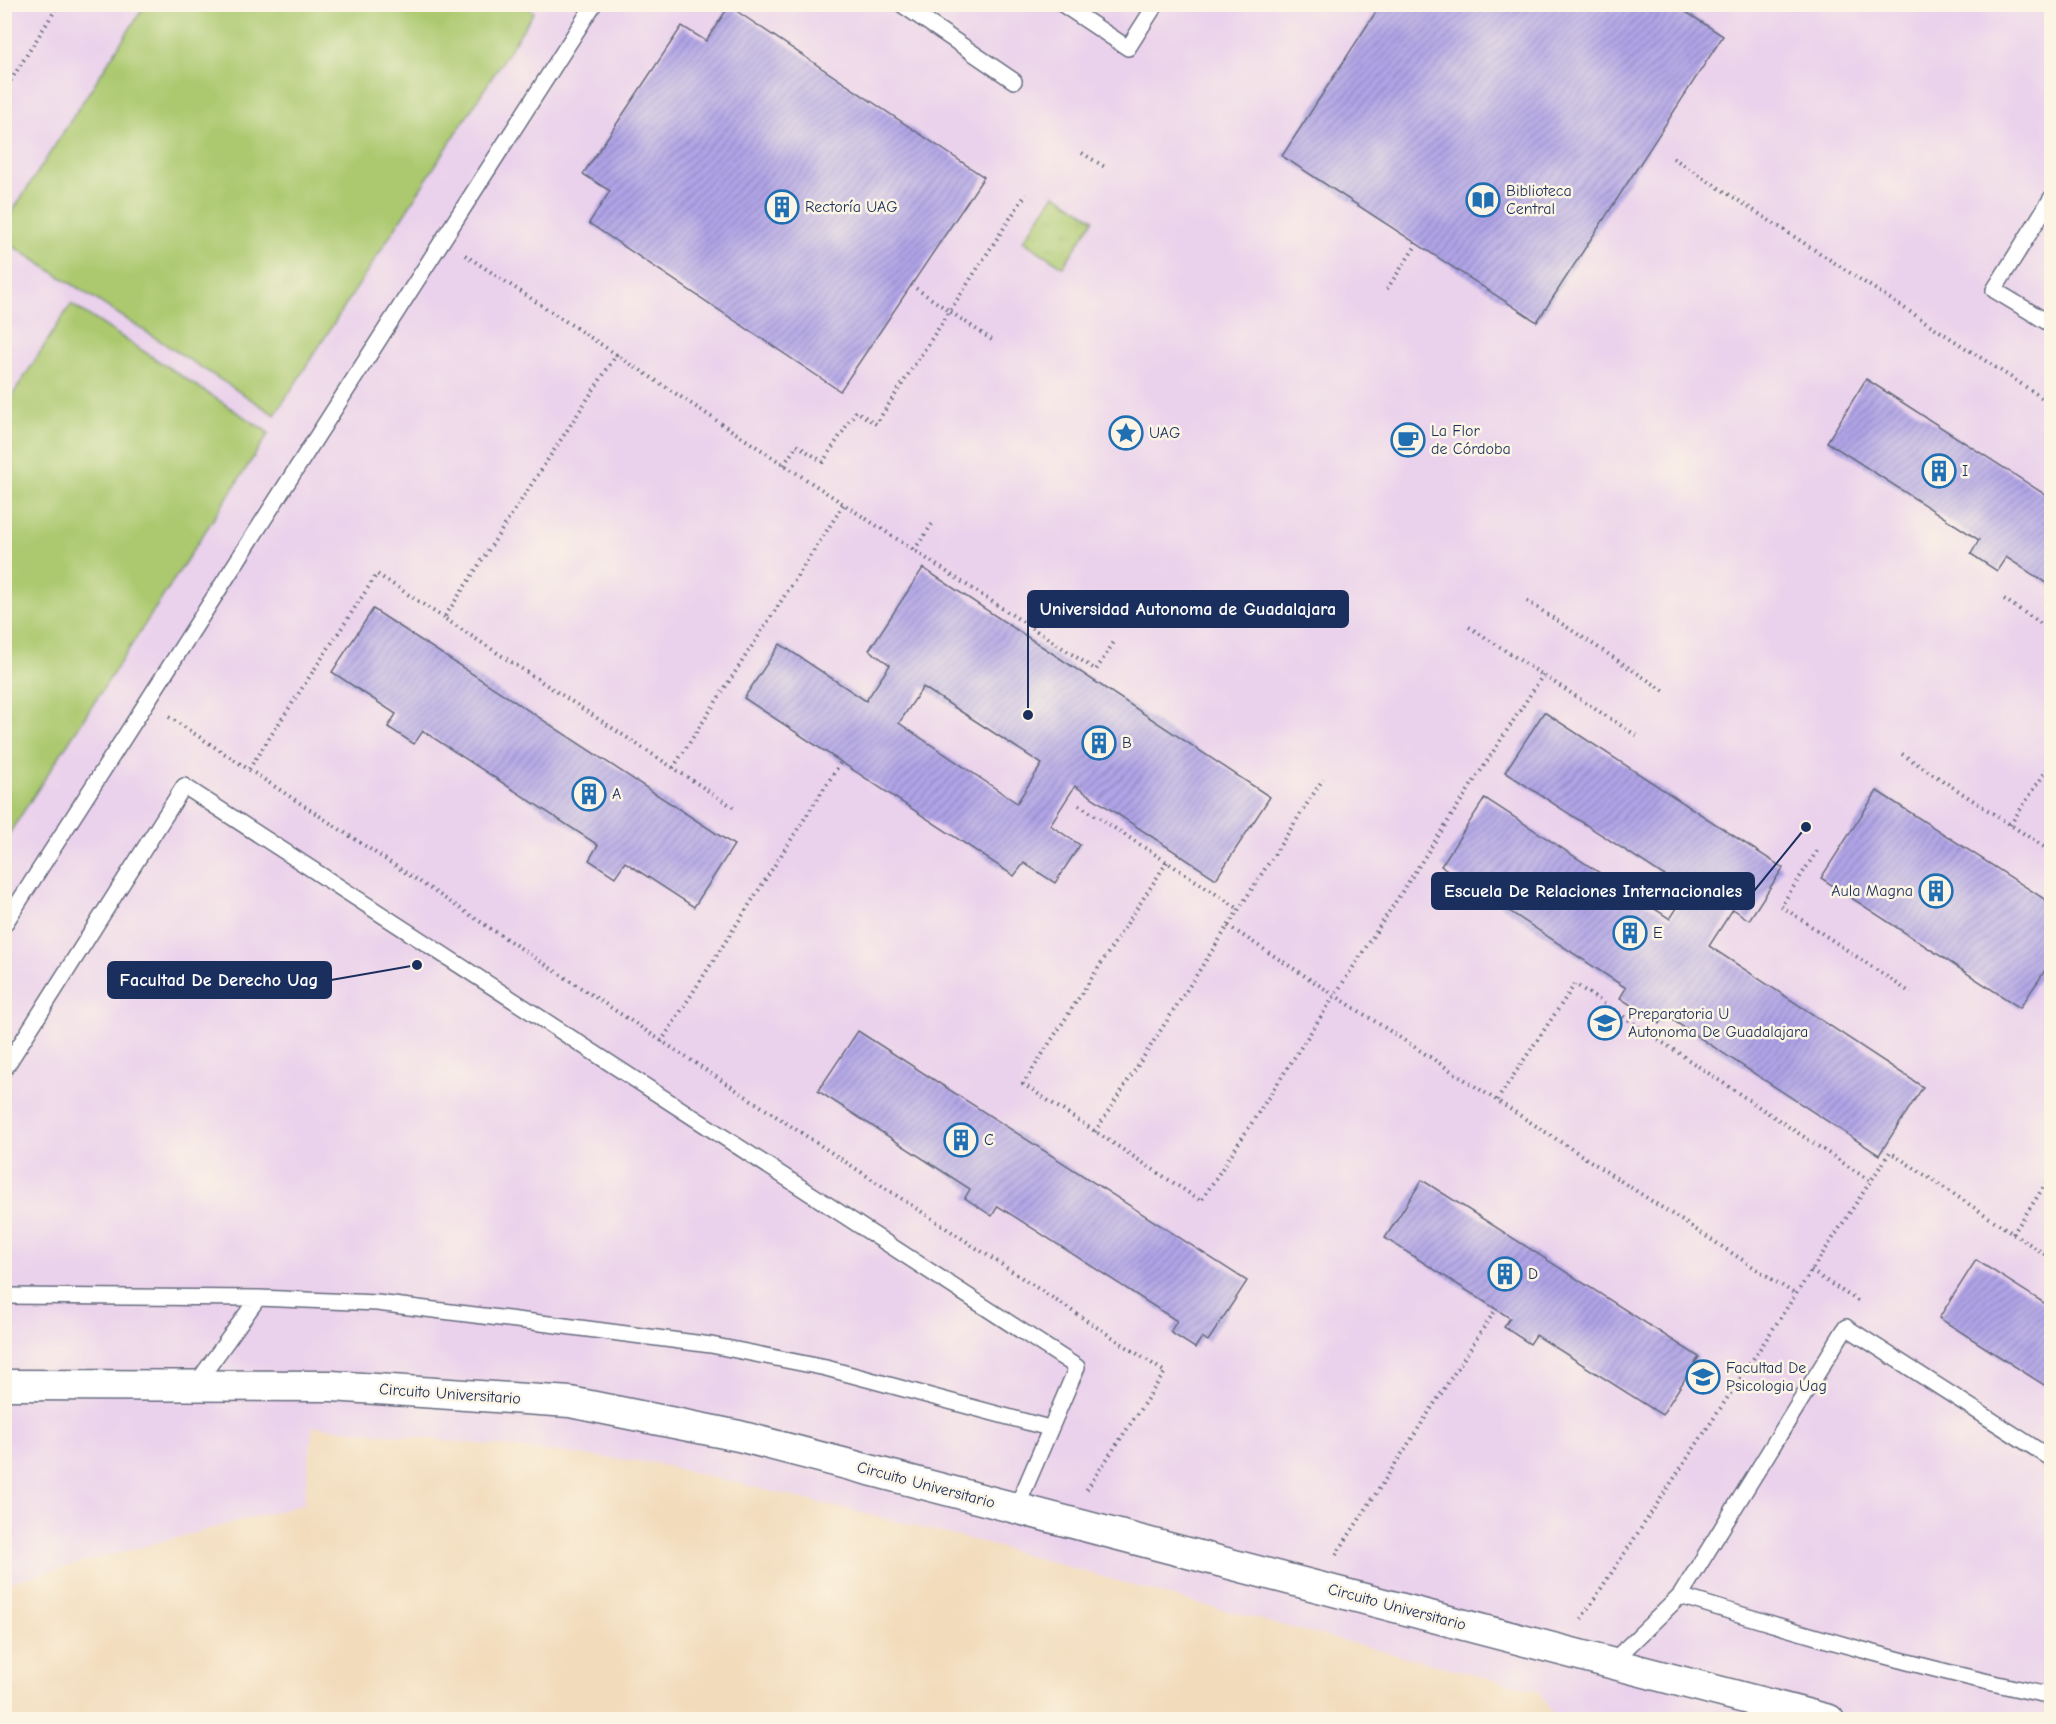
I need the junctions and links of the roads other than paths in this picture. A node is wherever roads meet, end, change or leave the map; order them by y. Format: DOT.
graph roads {
  1 [pos="594,4"];
  2 [pos="901,4"];
  3 [pos="1062,4"];
  4 [pos="1156,4"];
  5 [pos="1014,81"];
  6 [pos="2052,197"];
  7 [pos="2052,326"];
  8 [pos="4,925"];
  9 [pos="4,1070"];
  10 [pos="4,1296"];
  11 [pos="258,1298"];
  12 [pos="196,1384"];
  13 [pos="4,1385"];
  14 [pos="1049,1428"];
  15 [pos="2052,1459"];
  16 [pos="1016,1509"];
  17 [pos="1680,1596"];
  18 [pos="1611,1663"];
  19 [pos="2052,1695"];
  20 [pos="1829,1719"];
  1 -- 8 [label="lane"];
  2 -- 5 [label="lane"];
  3 -- 4 [label="lane"];
  6 -- 7 [label="lane"];
  9 -- 14 [label="lane"];
  10 -- 11 [label="lane"];
  11 -- 12 [label="lane"];
  11 -- 14 [label="lane"];
  12 -- 13 [label="street, Circuito Universitario"];
  12 -- 16 [label="street, Circuito Universitario"];
  14 -- 16 [label="lane"];
  15 -- 17 [label="lane"];
  16 -- 18 [label="street, Circuito Universitario"];
  17 -- 18 [label="lane"];
  17 -- 19 [label="lane"];
  18 -- 20 [label="street, Circuito Universitario"];
}
